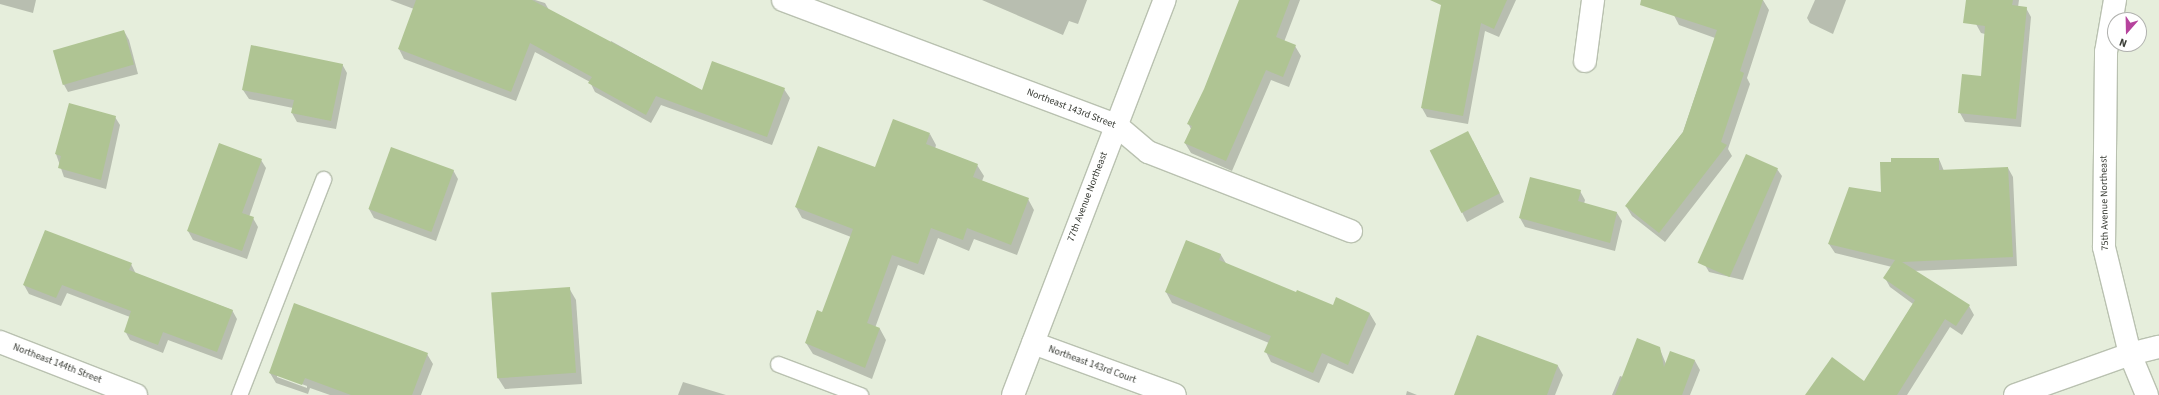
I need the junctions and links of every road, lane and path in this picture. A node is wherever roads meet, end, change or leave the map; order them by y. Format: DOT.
graph roads {
  1 [pos="783,0"];
  2 [pos="1165,0"];
  3 [pos="1593,0"];
  4 [pos="2115,0"];
  5 [pos="1585,61"];
  6 [pos="1116,125"];
  7 [pos="323,179"];
  8 [pos="1351,231"];
  9 [pos="0,342"];
  10 [pos="1033,343"];
  11 [pos="2159,347"];
  12 [pos="2130,354"];
  13 [pos="778,364"];
  14 [pos="136,395"];
  15 [pos="239,395"];
  16 [pos="860,395"];
  17 [pos="1013,395"];
  18 [pos="1174,395"];
  19 [pos="2015,395"];
  20 [pos="2146,395"];
  1 -- 6 [label="street, Northeast 143rd Street"];
  2 -- 6 [label="street, 77th Avenue Northeast"];
  3 -- 5 [label="street"];
  4 -- 12 [label="street, 75th Avenue Northeast"];
  6 -- 8 [label="street, Northeast 143rd Street"];
  6 -- 10 [label="street, 77th Avenue Northeast"];
  7 -- 15 [label="lane"];
  9 -- 14 [label="street, Northeast 144th Street"];
  10 -- 17 [label="street, 77th Avenue Northeast"];
  10 -- 18 [label="street, Northeast 143rd Court"];
  11 -- 12 [label="street"];
  12 -- 19 [label="street"];
  12 -- 20 [label="street"];
  13 -- 16 [label="lane"];
}
